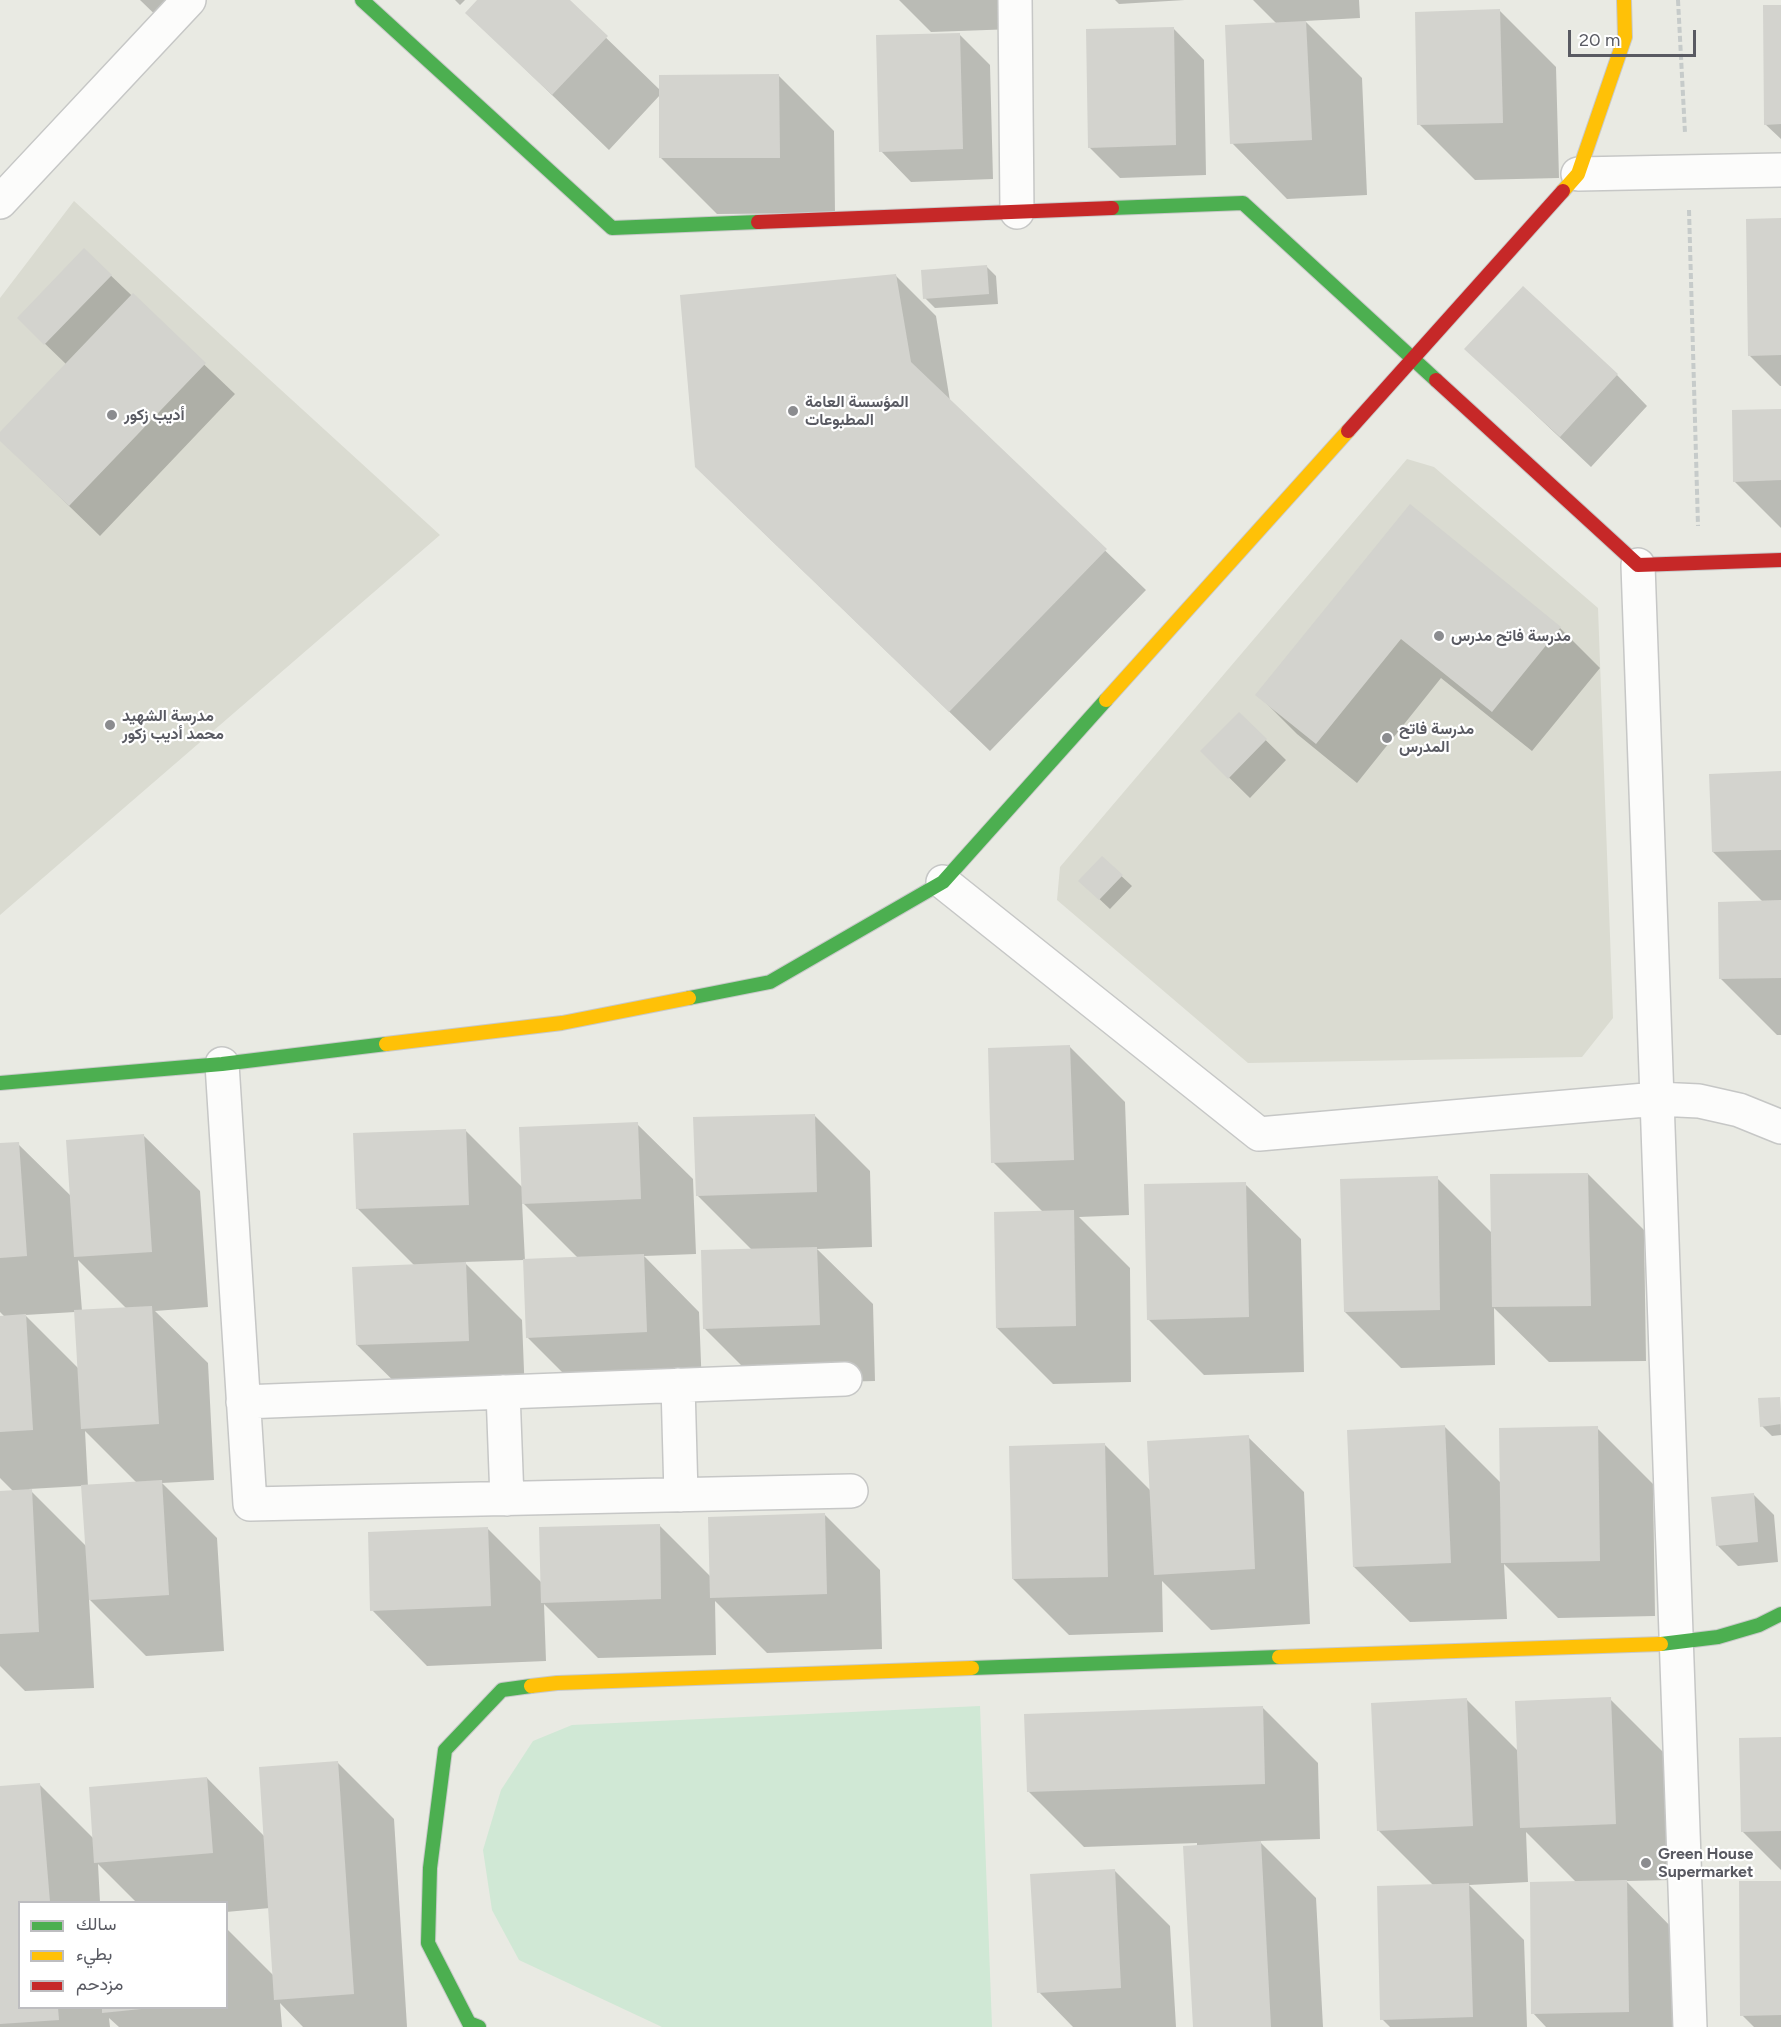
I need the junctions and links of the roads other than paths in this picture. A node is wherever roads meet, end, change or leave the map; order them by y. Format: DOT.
graph roads {
  1 [pos="189,0"];
  2 [pos="362,0"];
  3 [pos="1015,0"];
  4 [pos="1624,0"];
  5 [pos="1781,170"];
  6 [pos="1578,174"];
  7 [pos="0,202"];
  8 [pos="1017,212"];
  9 [pos="1413,358"];
  10 [pos="1781,560"];
  11 [pos="1638,565"];
  12 [pos="943,882"];
  13 [pos="222,1064"];
  14 [pos="0,1083"];
  15 [pos="1657,1099"];
  16 [pos="1781,1127"];
  17 [pos="845,1379"];
  18 [pos="678,1385"];
  19 [pos="503,1392"];
  20 [pos="243,1402"];
  21 [pos="851,1491"];
  22 [pos="681,1495"];
  23 [pos="507,1499"];
  24 [pos="1781,1614"];
  25 [pos="1677,1644"];
  26 [pos="471,2026"];
  27 [pos="1690,2027"];
  1 -- 7 [label="street"];
  2 -- 8 [label="street"];
  3 -- 8 [label="street"];
  4 -- 6 [label="street"];
  5 -- 6 [label="street"];
  6 -- 9 [label="street"];
  8 -- 9 [label="street"];
  9 -- 11 [label="street"];
  9 -- 12 [label="street"];
  10 -- 11 [label="street"];
  11 -- 15 [label="street"];
  12 -- 13 [label="street"];
  12 -- 15 [label="street"];
  13 -- 14 [label="street"];
  13 -- 20 [label="street"];
  15 -- 16 [label="street"];
  15 -- 25 [label="street"];
  17 -- 18 [label="street"];
  18 -- 19 [label="street"];
  18 -- 22 [label="street"];
  19 -- 20 [label="street"];
  19 -- 23 [label="street"];
  20 -- 23 [label="street"];
  21 -- 22 [label="street"];
  22 -- 23 [label="street"];
  24 -- 25 [label="street"];
  25 -- 26 [label="street"];
  25 -- 27 [label="street"];
}
